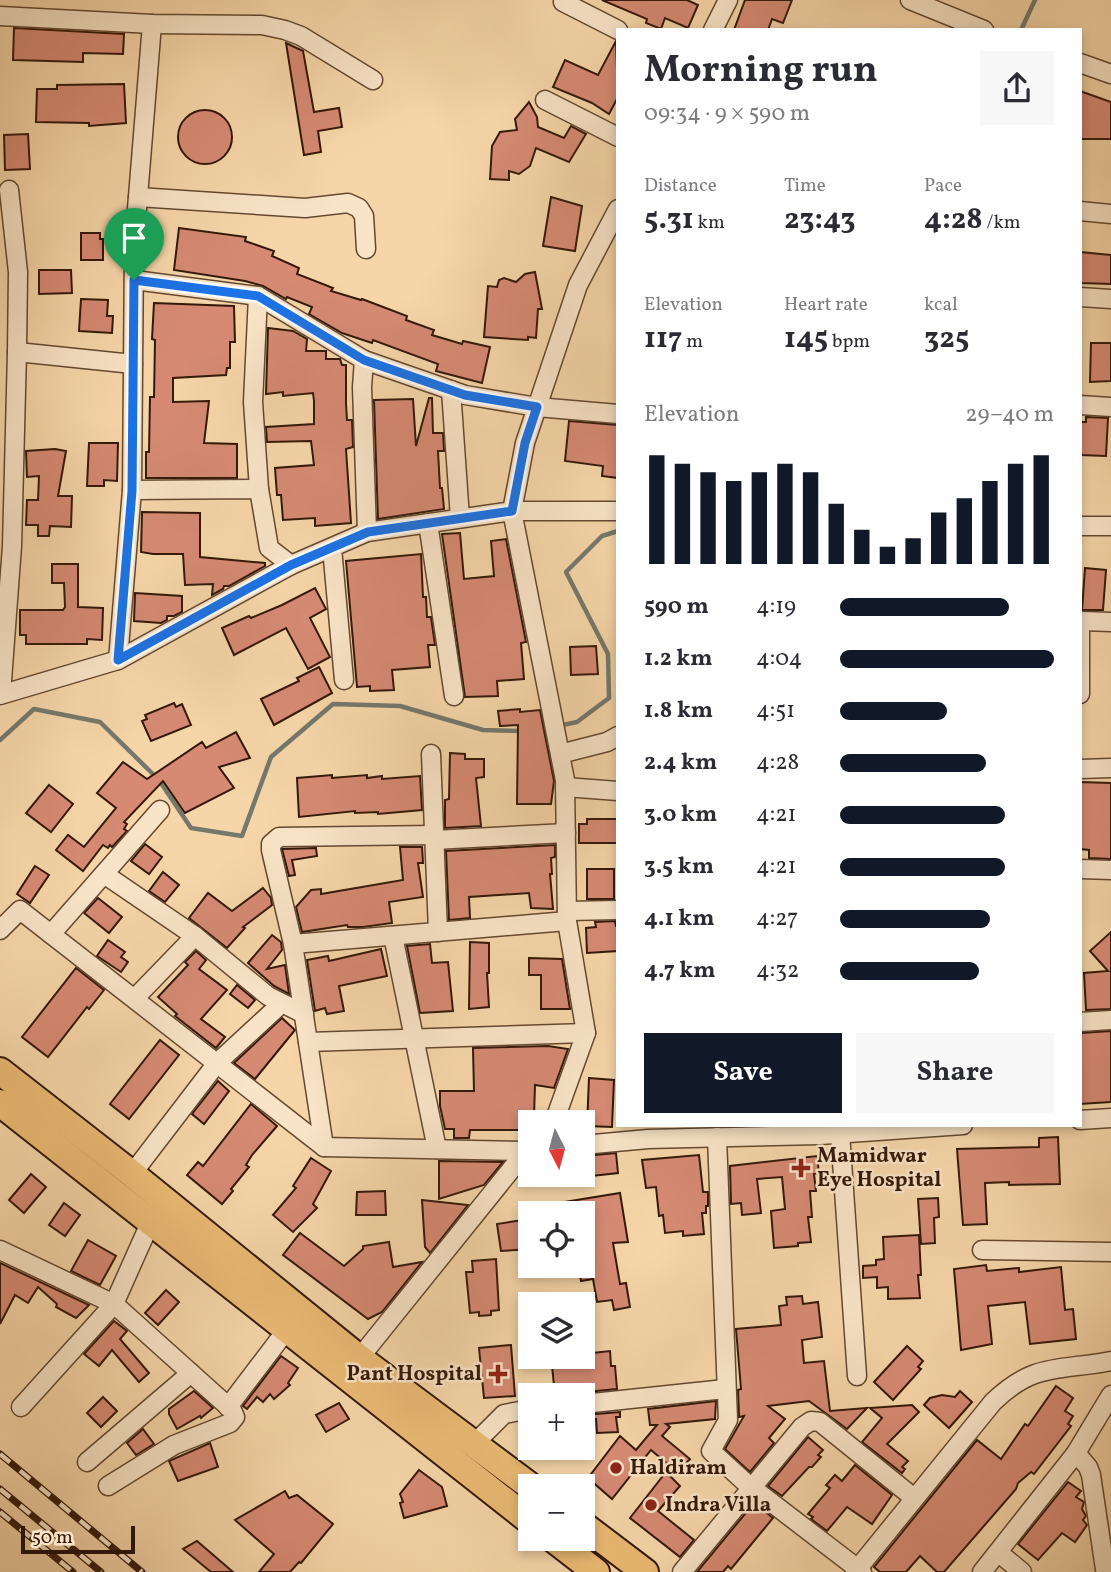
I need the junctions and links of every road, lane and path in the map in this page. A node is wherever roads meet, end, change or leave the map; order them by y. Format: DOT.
graph roads {
  1 [pos="728,0"];
  2 [pos="910,0"];
  3 [pos="563,2"];
  4 [pos="0,16"];
  5 [pos="152,24"];
  6 [pos="714,28"];
  7 [pos="980,28"];
  8 [pos="616,29"];
  9 [pos="1082,64"];
  10 [pos="1111,74"];
  11 [pos="373,80"];
  12 [pos="545,100"];
  13 [pos="616,136"];
  14 [pos="9,190"];
  15 [pos="138,197"];
  16 [pos="1082,211"];
  17 [pos="616,213"];
  18 [pos="1111,214"];
  19 [pos="366,249"];
  20 [pos="134,280"];
  21 [pos="258,296"];
  22 [pos="1082,297"];
  23 [pos="1111,299"];
  24 [pos="17,352"];
  25 [pos="364,360"];
  26 [pos="133,364"];
  27 [pos="451,390"];
  28 [pos="1082,405"];
  29 [pos="537,407"];
  30 [pos="1111,407"];
  31 [pos="616,414"];
  32 [pos="259,489"];
  33 [pos="132,491"];
  34 [pos="512,511"];
  35 [pos="616,511"];
  36 [pos="460,518"];
  37 [pos="428,523"];
  38 [pos="1082,526"];
  39 [pos="1111,526"];
  40 [pos="368,532"];
  41 [pos="332,548"];
  42 [pos="291,565"];
  43 [pos="1082,621"];
  44 [pos="1111,622"];
  45 [pos="118,660"];
  46 [pos="344,680"];
  47 [pos="1,695"];
  48 [pos="454,696"];
  49 [pos="616,737"];
  50 [pos="558,748"];
  51 [pos="431,754"];
  52 [pos="1111,768"];
  53 [pos="1082,769"];
  54 [pos="565,788"];
  55 [pos="616,791"];
  56 [pos="160,810"];
  57 [pos="566,832"];
  58 [pos="434,838"];
  59 [pos="1082,869"];
  60 [pos="1111,870"];
  61 [pos="104,874"];
  62 [pos="616,910"];
  63 [pos="567,916"];
  64 [pos="0,930"];
  65 [pos="438,932"];
  66 [pos="51,934"];
  67 [pos="195,936"];
  68 [pos="393,936"];
  69 [pos="293,943"];
  70 [pos="135,998"];
  71 [pos="281,1004"];
  72 [pos="304,1014"];
  73 [pos="1111,1020"];
  74 [pos="1082,1022"];
  75 [pos="586,1032"];
  76 [pos="415,1038"];
  77 [pos="308,1042"];
  78 [pos="217,1063"];
  79 [pos="0,1071"];
  80 [pos="0,1103"];
  81 [pos="558,1110"];
  82 [pos="1111,1118"];
  83 [pos="1082,1120"];
  84 [pos="919,1127"];
  85 [pos="831,1131"];
  86 [pos="677,1132"];
  87 [pos="717,1137"];
  88 [pos="595,1143"];
  89 [pos="324,1147"];
  90 [pos="438,1149"];
  91 [pos="518,1151"];
  92 [pos="518,1163"];
  93 [pos="132,1174"];
  94 [pos="151,1221"];
  95 [pos="0,1250"];
  96 [pos="982,1250"];
  97 [pos="1111,1252"];
  98 [pos="114,1304"];
  99 [pos="288,1328"];
  100 [pos="1111,1360"];
  101 [pos="353,1367"];
  102 [pos="191,1373"];
  103 [pos="858,1376"];
  104 [pos="725,1390"];
  105 [pos="1111,1395"];
  106 [pos="595,1403"];
  107 [pos="21,1407"];
  108 [pos="228,1407"];
  109 [pos="518,1411"];
  110 [pos="474,1444"];
  111 [pos="1076,1453"];
  112 [pos="87,1462"];
  113 [pos="518,1477"];
  114 [pos="108,1486"];
  115 [pos="751,1486"];
  116 [pos="914,1498"];
  117 [pos="518,1511"];
  118 [pos="595,1534"];
  119 [pos="569,1551"];
  120 [pos="999,1552"];
  121 [pos="1105,1570"];
  122 [pos="858,1571"];
  123 [pos="596,1572"];
  124 [pos="645,1572"];
  125 [pos="682,1572"];
  126 [pos="982,1572"];
  127 [pos="1022,1572"];
  1 -- 6 [label="street"];
  2 -- 7 [label="street"];
  3 -- 8 [label="street"];
  4 -- 5 [label="street"];
  5 -- 11 [label="street"];
  5 -- 15 [label="street"];
  9 -- 10 [label="street"];
  12 -- 13 [label="street"];
  14 -- 24 [label="street"];
  15 -- 19 [label="street"];
  15 -- 20 [label="street"];
  16 -- 18 [label="street"];
  17 -- 29 [label="street"];
  20 -- 21 [label="street"];
  20 -- 26 [label="street"];
  21 -- 25 [label="street"];
  21 -- 32 [label="street"];
  22 -- 23 [label="street"];
  24 -- 26 [label="street"];
  24 -- 47 [label="street"];
  25 -- 27 [label="street"];
  25 -- 40 [label="street"];
  26 -- 33 [label="street"];
  27 -- 29 [label="street"];
  27 -- 36 [label="street"];
  28 -- 30 [label="street"];
  29 -- 31 [label="street"];
  29 -- 34 [label="street"];
  32 -- 33 [label="street"];
  32 -- 42 [label="street"];
  33 -- 45 [label="street"];
  34 -- 35 [label="street"];
  34 -- 36 [label="street"];
  34 -- 50 [label="street"];
  36 -- 37 [label="street"];
  37 -- 40 [label="street"];
  37 -- 48 [label="street"];
  38 -- 39 [label="street"];
  40 -- 41 [label="street"];
  41 -- 42 [label="street"];
  41 -- 46 [label="street"];
  42 -- 45 [label="street"];
  43 -- 44 [label="street"];
  45 -- 47 [label="street"];
  49 -- 50 [label="street"];
  50 -- 54 [label="street"];
  51 -- 58 [label="street"];
  52 -- 53 [label="street"];
  54 -- 55 [label="street"];
  54 -- 57 [label="street"];
  56 -- 61 [label="street"];
  57 -- 58 [label="street"];
  57 -- 63 [label="street"];
  58 -- 65 [label="street"];
  58 -- 69 [label="street"];
  59 -- 60 [label="street"];
  61 -- 66 [label="street"];
  61 -- 67 [label="street"];
  62 -- 63 [label="street"];
  63 -- 65 [label="street"];
  63 -- 75 [label="street"];
  64 -- 66 [label="street"];
  65 -- 68 [label="street"];
  66 -- 70 [label="street"];
  67 -- 70 [label="street"];
  67 -- 71 [label="street"];
  68 -- 69 [label="street"];
  68 -- 76 [label="street"];
  69 -- 72 [label="street"];
  70 -- 78 [label="street"];
  71 -- 72 [label="street"];
  71 -- 78 [label="street"];
  72 -- 77 [label="street"];
  73 -- 74 [label="street"];
  75 -- 76 [label="street"];
  75 -- 81 [label="street"];
  76 -- 77 [label="street"];
  76 -- 90 [label="street"];
  77 -- 89 [label="street"];
  78 -- 89 [label="street"];
  78 -- 93 [label="street"];
  79 -- 93 [label="highway"];
  80 -- 94 [label="highway"];
  82 -- 83 [label="street"];
  84 -- 85 [label="street"];
  85 -- 87 [label="street"];
  85 -- 103 [label="street"];
  86 -- 87 [label="street"];
  86 -- 88 [label="street"];
  87 -- 104 [label="street"];
  89 -- 90 [label="street"];
  90 -- 91 [label="street"];
  92 -- 101 [label="street"];
  93 -- 101 [label="highway"];
  94 -- 98 [label="street"];
  94 -- 99 [label="highway"];
  95 -- 98 [label="street"];
  96 -- 97 [label="street"];
  98 -- 102 [label="street"];
  98 -- 107 [label="street"];
  99 -- 101 [label="highway"];
  99 -- 108 [label="street"];
  100 -- 116 [label="street"];
  101 -- 110 [label="highway"];
  101 -- 117 [label="highway"];
  102 -- 108 [label="street"];
  102 -- 112 [label="street"];
  104 -- 106 [label="street"];
  104 -- 115 [label="street"];
  105 -- 111 [label="street"];
  108 -- 114 [label="street"];
  109 -- 110 [label="street"];
  110 -- 113 [label="highway"];
  111 -- 120 [label="street"];
  111 -- 121 [label="street"];
  115 -- 116 [label="street"];
  115 -- 122 [label="street"];
  115 -- 125 [label="street"];
  116 -- 122 [label="street"];
  118 -- 124 [label="highway"];
  119 -- 123 [label="highway"];
  120 -- 126 [label="street"];
  120 -- 127 [label="street"];
}
